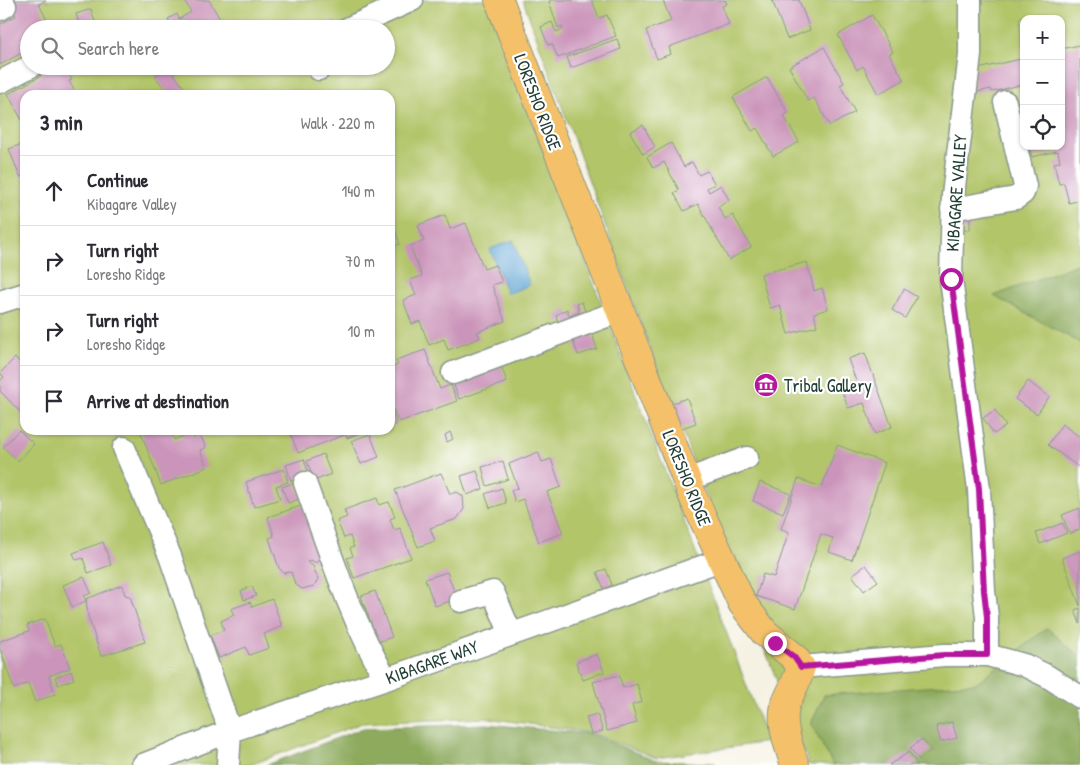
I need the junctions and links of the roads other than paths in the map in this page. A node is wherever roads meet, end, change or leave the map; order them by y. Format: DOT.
graph roads {
  1 [pos="412,0"];
  2 [pos="499,0"];
  3 [pos="970,0"];
  4 [pos="367,20"];
  5 [pos="20,72"];
  6 [pos="0,82"];
  7 [pos="1005,102"];
  8 [pos="952,209"];
  9 [pos="20,296"];
  10 [pos="0,302"];
  11 [pos="620,312"];
  12 [pos="452,373"];
  13 [pos="124,448"];
  14 [pos="747,458"];
  15 [pos="687,480"];
  16 [pos="305,483"];
  17 [pos="721,560"];
  18 [pos="461,601"];
  19 [pos="511,634"];
  20 [pos="987,655"];
  21 [pos="801,667"];
  22 [pos="386,679"];
  23 [pos="1080,698"];
  24 [pos="230,732"];
  25 [pos="143,765"];
  26 [pos="228,765"];
  27 [pos="795,765"];
  1 -- 4 [label="street"];
  2 -- 11 [label="main road, LORESHO RIDGE"];
  3 -- 8 [label="street, KIBAGARE VALLEY"];
  5 -- 6 [label="street"];
  7 -- 8 [label="street"];
  8 -- 20 [label="street, KIBAGARE VALLEY"];
  9 -- 10 [label="street"];
  11 -- 12 [label="street"];
  11 -- 15 [label="main road, LORESHO RIDGE"];
  13 -- 24 [label="street"];
  14 -- 15 [label="street"];
  15 -- 17 [label="main road, LORESHO RIDGE"];
  16 -- 22 [label="street"];
  17 -- 19 [label="street, KIBAGARE WAY"];
  17 -- 21 [label="main road, LORESHO RIDGE"];
  18 -- 19 [label="street"];
  19 -- 22 [label="street, KIBAGARE WAY"];
  20 -- 21 [label="street"];
  20 -- 23 [label="street"];
  21 -- 27 [label="main road"];
  22 -- 24 [label="street, KIBAGARE WAY"];
  24 -- 25 [label="street, KIBAGARE WAY"];
  24 -- 26 [label="street"];
}
